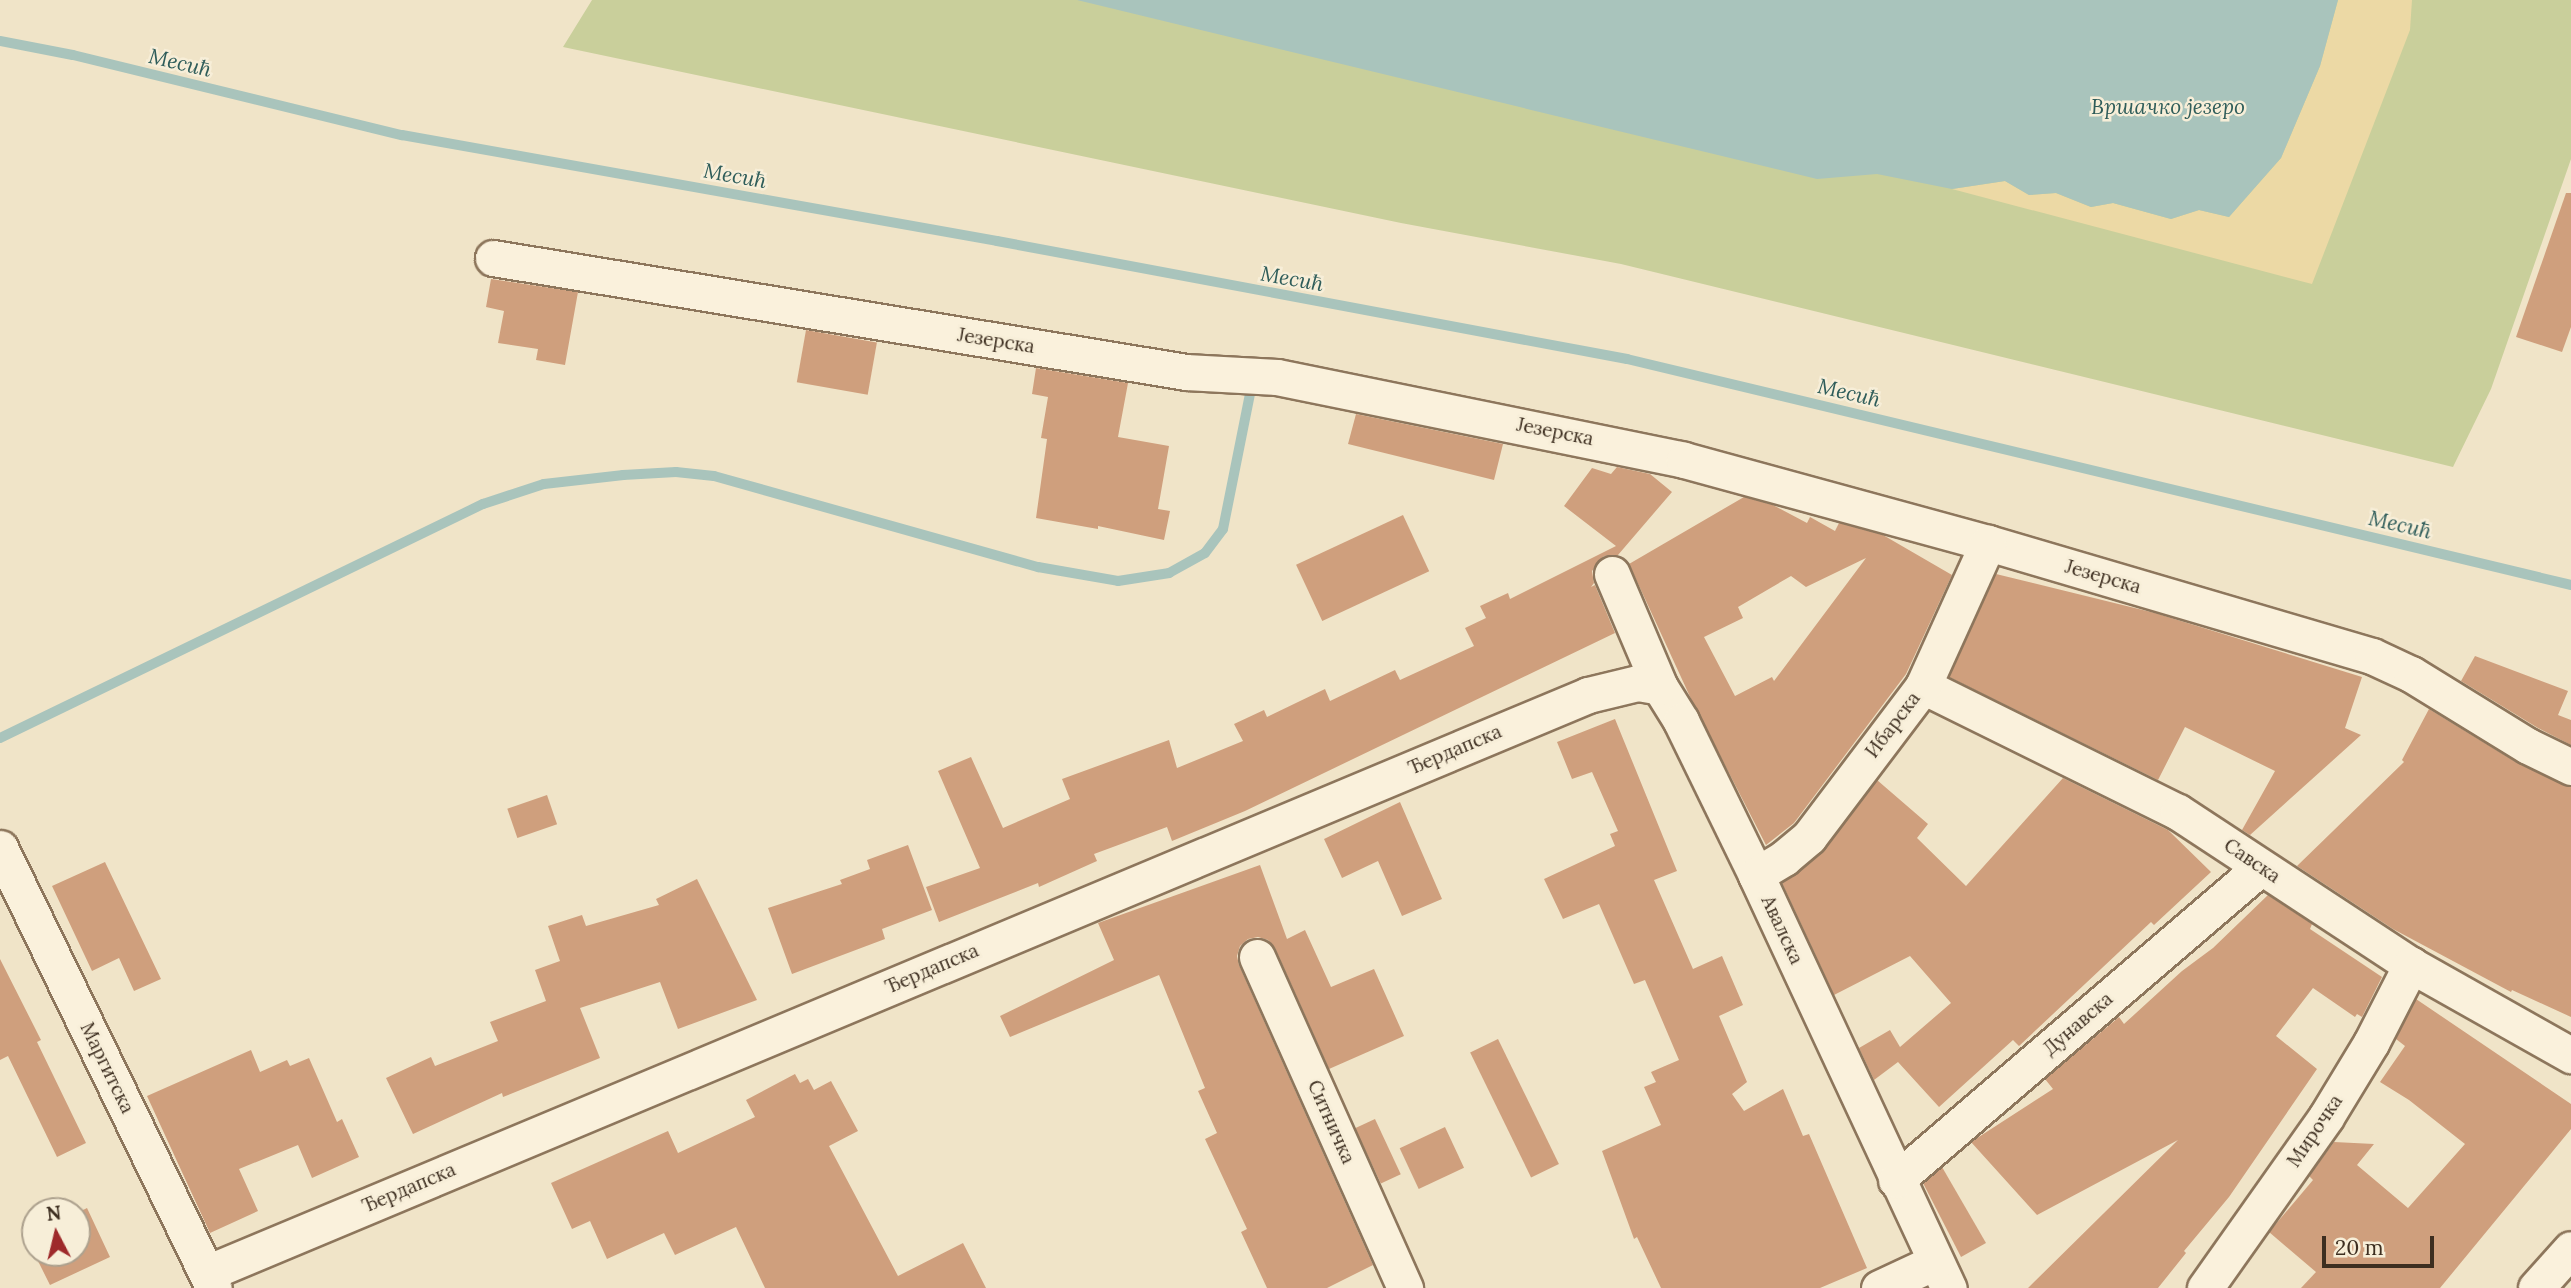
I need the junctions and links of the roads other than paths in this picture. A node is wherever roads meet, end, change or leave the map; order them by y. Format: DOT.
graph roads {
  1 [pos="494,258"];
  2 [pos="1987,543"];
  3 [pos="1612,574"];
  4 [pos="1923,686"];
  5 [pos="1661,687"];
  6 [pos="2571,767"];
  7 [pos="0,848"];
  8 [pos="2260,868"];
  9 [pos="1756,875"];
  10 [pos="1257,957"];
  11 [pos="2411,965"];
  12 [pos="2571,1055"];
  13 [pos="1896,1180"];
  14 [pos="2571,1249"];
  15 [pos="1942,1275"];
  16 [pos="211,1280"];
  17 [pos="1405,1288"];
  18 [pos="1879,1288"];
  19 [pos="2205,1288"];
  20 [pos="2536,1288"];
  1 -- 2 [label="street, Језерска"];
  2 -- 4 [label="street, Ибарска"];
  2 -- 6 [label="street, Језерска"];
  3 -- 5 [label="street, Авалска"];
  4 -- 8 [label="street, Савска"];
  4 -- 9 [label="street, Ибарска"];
  5 -- 9 [label="street, Авалска"];
  5 -- 16 [label="street, Ђердапска"];
  7 -- 16 [label="street, Маргитска"];
  8 -- 11 [label="street, Савска"];
  8 -- 13 [label="street, Дунавска"];
  9 -- 13 [label="street, Авалска"];
  10 -- 17 [label="street, Ситничка"];
  11 -- 12 [label="street, Савска"];
  11 -- 19 [label="street, Мирочка"];
  13 -- 15 [label="street, Авалска"];
  14 -- 20 [label="street"];
  15 -- 18 [label="street"];
}
